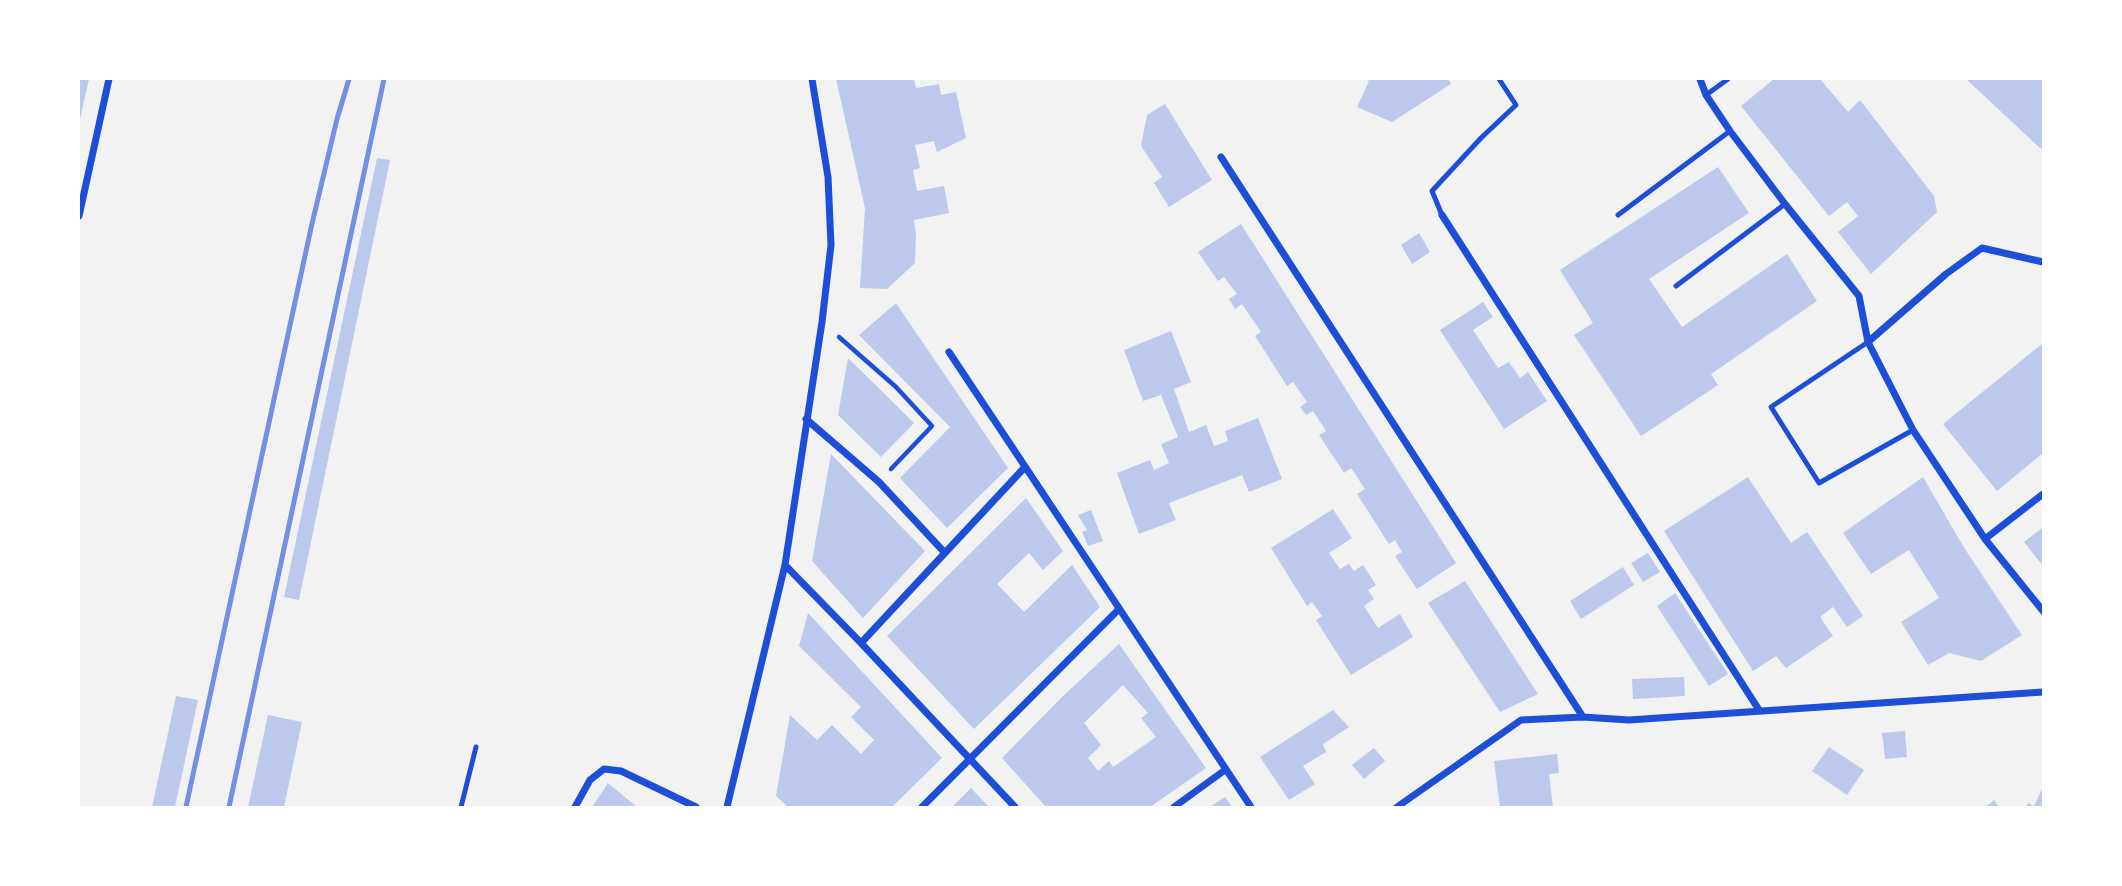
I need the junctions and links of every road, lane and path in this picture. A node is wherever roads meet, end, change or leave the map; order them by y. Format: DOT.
graph roads {
  1 [pos="109,79"];
  2 [pos="812,79"];
  3 [pos="1499,79"];
  4 [pos="1700,79"];
  5 [pos="1728,79"];
  6 [pos="1706,95"];
  7 [pos="1730,131"];
  8 [pos="1221,156"];
  9 [pos="1785,204"];
  10 [pos="1442,215"];
  11 [pos="1618,215"];
  12 [pos="79,216"];
  13 [pos="2043,262"];
  14 [pos="1676,286"];
  15 [pos="822,322"];
  16 [pos="1868,342"];
  17 [pos="949,352"];
  18 [pos="806,419"];
  19 [pos="1913,430"];
  20 [pos="1025,467"];
  21 [pos="879,482"];
  22 [pos="2043,494"];
  23 [pos="1985,539"];
  24 [pos="945,553"];
  25 [pos="785,565"];
  26 [pos="1118,610"];
  27 [pos="2043,611"];
  28 [pos="861,643"];
  29 [pos="2043,692"];
  30 [pos="1759,710"];
  31 [pos="1583,717"];
  32 [pos="476,747"];
  33 [pos="970,759"];
  34 [pos="1225,770"];
  35 [pos="461,807"];
  36 [pos="575,807"];
  37 [pos="696,807"];
  38 [pos="727,807"];
  39 [pos="922,807"];
  40 [pos="1015,807"];
  41 [pos="1174,807"];
  42 [pos="1251,807"];
  43 [pos="1397,807"];
  1 -- 12 [label="street"];
  2 -- 15 [label="street"];
  3 -- 10 [label="lane"];
  4 -- 6 [label="street"];
  5 -- 6 [label="lane"];
  6 -- 7 [label="street"];
  7 -- 9 [label="street"];
  7 -- 11 [label="lane"];
  8 -- 31 [label="street"];
  9 -- 14 [label="lane"];
  9 -- 16 [label="street"];
  10 -- 30 [label="street"];
  13 -- 16 [label="street"];
  15 -- 18 [label="street"];
  15 -- 21 [label="path"];
  16 -- 19 [label="street"];
  16 -- 19 [label="lane"];
  17 -- 20 [label="street"];
  18 -- 21 [label="street"];
  18 -- 25 [label="street"];
  19 -- 23 [label="street"];
  20 -- 24 [label="street"];
  20 -- 26 [label="street"];
  21 -- 24 [label="street"];
  22 -- 23 [label="street"];
  23 -- 27 [label="street"];
  24 -- 28 [label="street"];
  25 -- 28 [label="street"];
  25 -- 38 [label="street"];
  26 -- 33 [label="street"];
  26 -- 34 [label="street"];
  28 -- 33 [label="street"];
  29 -- 30 [label="street"];
  30 -- 31 [label="street"];
  31 -- 43 [label="street"];
  32 -- 35 [label="lane"];
  33 -- 39 [label="street"];
  33 -- 40 [label="street"];
  34 -- 41 [label="street"];
  34 -- 42 [label="street"];
  36 -- 37 [label="street"];
}
